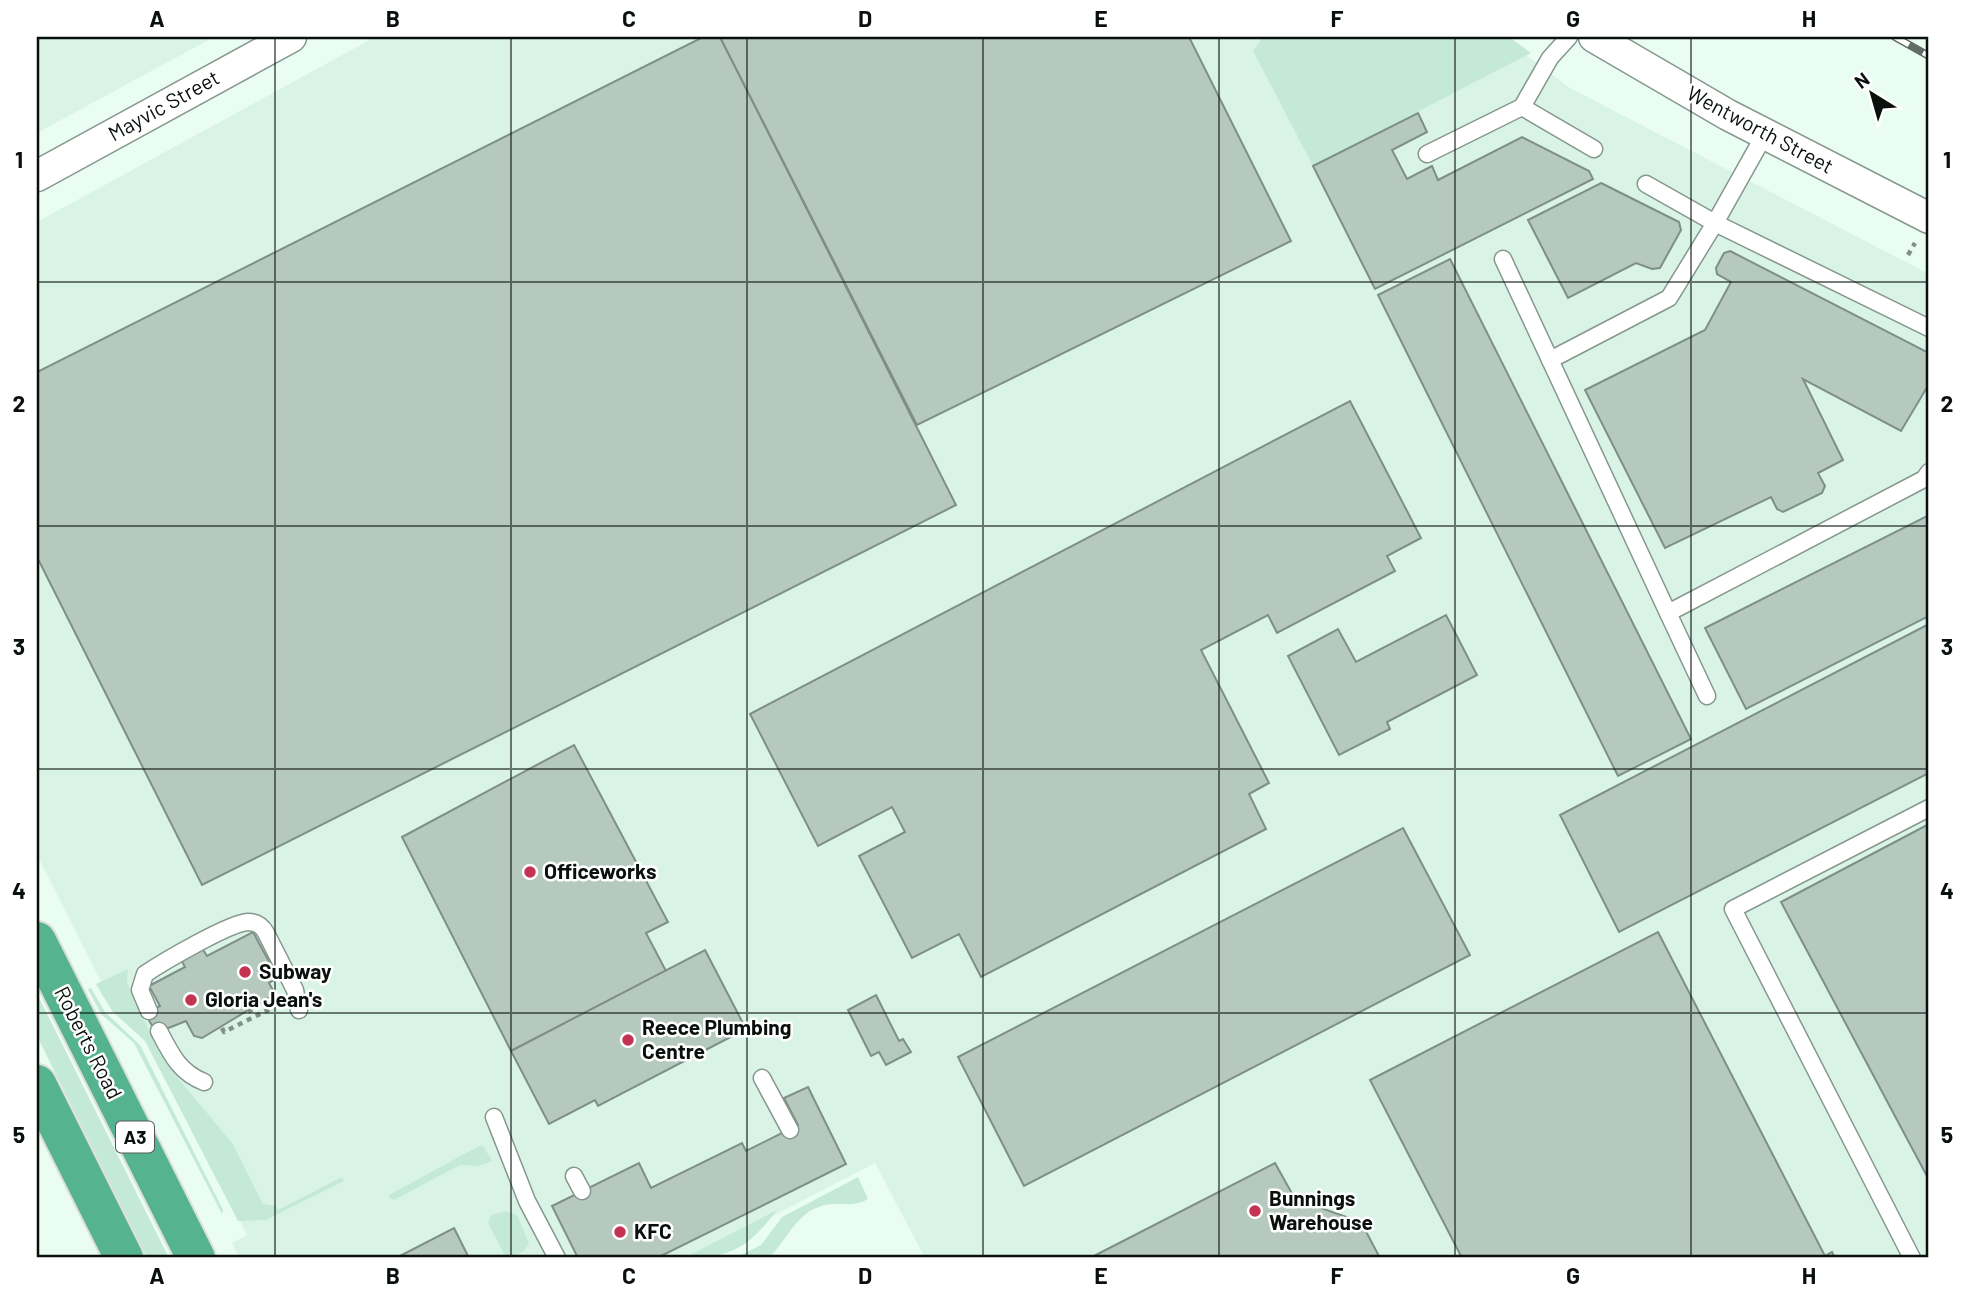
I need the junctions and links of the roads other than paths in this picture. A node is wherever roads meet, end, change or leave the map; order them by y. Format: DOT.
graph roads {
  1 [pos="291,37"];
  2 [pos="1569,37"];
  3 [pos="1594,37"];
  4 [pos="1522,107"];
  5 [pos="1765,134"];
  6 [pos="1594,149"];
  7 [pos="1427,154"];
  8 [pos="37,176"];
  9 [pos="1646,184"];
  10 [pos="1716,223"];
  11 [pos="1922,230"];
  12 [pos="1503,259"];
  13 [pos="1929,328"];
  14 [pos="1550,360"];
  15 [pos="1929,472"];
  16 [pos="1668,612"];
  17 [pos="1706,696"];
  18 [pos="1929,808"];
  19 [pos="37,940"];
  20 [pos="299,1010"];
  21 [pos="149,1011"];
  22 [pos="159,1031"];
  23 [pos="762,1078"];
  24 [pos="204,1082"];
  25 [pos="37,1084"];
  26 [pos="494,1117"];
  27 [pos="790,1130"];
  28 [pos="574,1176"];
  29 [pos="582,1191"];
  30 [pos="124,1258"];
  31 [pos="196,1258"];
  32 [pos="557,1258"];
  33 [pos="1912,1258"];
  1 -- 8 [label="street, Mayvic Street"];
  2 -- 4 [label="lane"];
  3 -- 5 [label="street, Wentworth Street"];
  4 -- 6 [label="lane"];
  4 -- 7 [label="lane"];
  5 -- 10 [label="lane"];
  5 -- 11 [label="street, Wentworth Street"];
  9 -- 10 [label="lane"];
  10 -- 13 [label="lane"];
  10 -- 14 [label="lane"];
  12 -- 14 [label="lane"];
  14 -- 16 [label="lane"];
  15 -- 16 [label="lane"];
  16 -- 17 [label="lane"];
  18 -- 33 [label="lane"];
  19 -- 31 [label="highway, Roberts Road / A3"];
  20 -- 21 [label="lane"];
  22 -- 24 [label="lane"];
  23 -- 27 [label="lane"];
  25 -- 30 [label="highway"];
  26 -- 32 [label="lane"];
  28 -- 29 [label="lane"];
}
